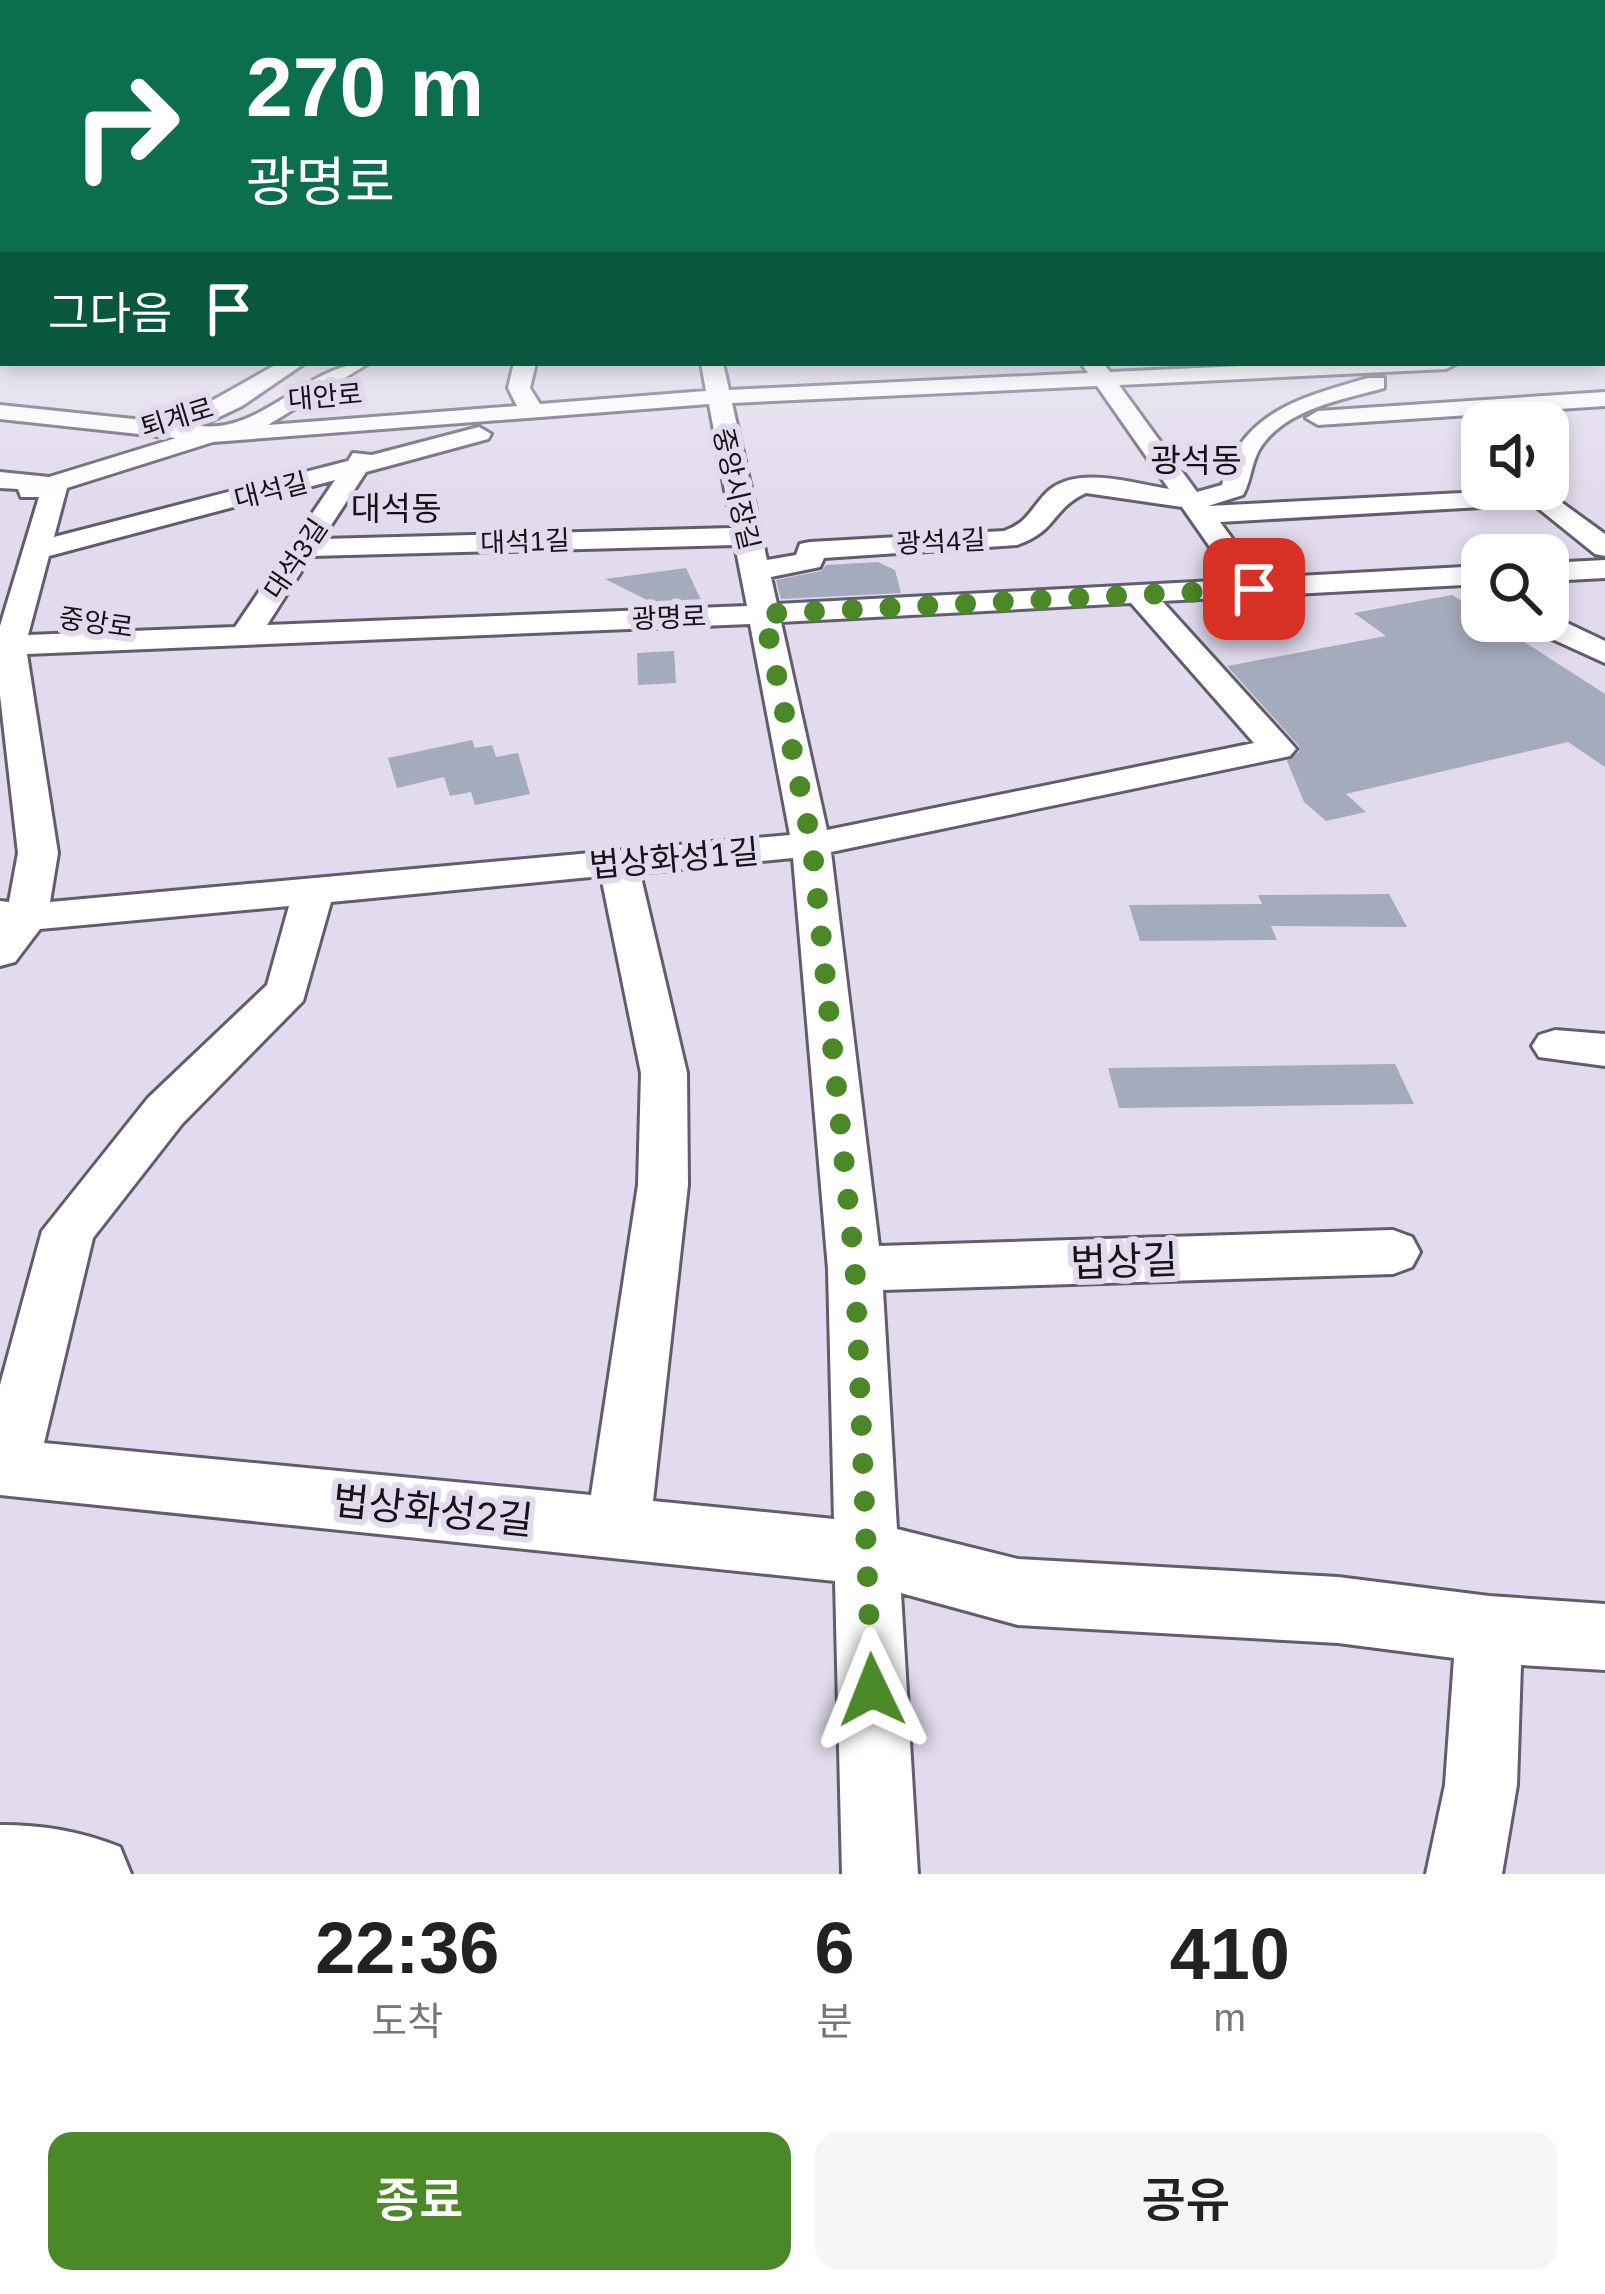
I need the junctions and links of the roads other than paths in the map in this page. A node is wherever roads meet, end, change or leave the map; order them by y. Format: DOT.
graph roads {
  1 [pos="289,366"];
  2 [pos="353,366"];
  3 [pos="379,366"];
  4 [pos="524,366"];
  5 [pos="712,366"];
  6 [pos="1370,366"];
  7 [pos="1197,367"];
  8 [pos="1097,369"];
  9 [pos="220,378"];
  10 [pos="263,383"];
  11 [pos="716,397"];
  12 [pos="1605,399"];
  13 [pos="570,407"];
  14 [pos="1569,407"];
  15 [pos="532,411"];
  16 [pos="0,412"];
  17 [pos="1461,415"];
  18 [pos="1275,421"];
  19 [pos="386,422"];
  20 [pos="170,431"];
  21 [pos="267,432"];
  22 [pos="222,436"];
  23 [pos="355,469"];
  24 [pos="0,480"];
  25 [pos="56,485"];
  26 [pos="1461,495"];
  27 [pos="0,499"];
  28 [pos="1196,507"];
  29 [pos="1561,510"];
  30 [pos="747,536"];
  31 [pos="302,548"];
  32 [pos="1605,548"];
  33 [pos="39,550"];
  34 [pos="1605,568"];
  35 [pos="1569,571"];
  36 [pos="1461,576"];
  37 [pos="1449,577"];
  38 [pos="1461,583"];
  39 [pos="1254,589"];
  40 [pos="759,592"];
  41 [pos="1139,595"];
  42 [pos="7,629"];
  43 [pos="245,635"];
  44 [pos="192,636"];
  45 [pos="1569,636"];
  46 [pos="1605,653"];
  47 [pos="812,845"];
  48 [pos="618,863"];
  49 [pos="313,892"];
  50 [pos="14,915"];
  51 [pos="0,952"];
  52 [pos="1555,1046"];
  53 [pos="1605,1049"];
  54 [pos="1394,1252"];
  55 [pos="855,1269"];
  56 [pos="4,1467"];
  57 [pos="618,1528"];
  58 [pos="867,1553"];
  59 [pos="1489,1629"];
  60 [pos="1605,1636"];
  61 [pos="0,1862"];
  62 [pos="93,1874"];
  63 [pos="880,1874"];
  64 [pos="1464,1874"];
  1 -- 10 [label="street"];
  2 -- 22 [label="street, 퇴계로"];
  3 -- 21 [label="street"];
  4 -- 15 [label="street"];
  5 -- 11 [label="street, 중앙시장길"];
  6 -- 7 [label="street, 대안로"];
  6 -- 18 [label="street"];
  7 -- 8 [label="street, 대안로"];
  8 -- 11 [label="street, 대안로"];
  8 -- 28 [label="street"];
  9 -- 10 [label="street"];
  10 -- 20 [label="street"];
  11 -- 13 [label="street, 대안로"];
  11 -- 30 [label="street, 중앙시장길"];
  12 -- 14 [label="street"];
  13 -- 15 [label="street, 대안로"];
  13 -- 23 [label="street, 대석길"];
  15 -- 19 [label="street, 대안로"];
  16 -- 20 [label="street, 대안로"];
  17 -- 18 [label="street"];
  18 -- 28 [label="street"];
  19 -- 21 [label="street, 대안로"];
  19 -- 23 [label="street, 대석3길"];
  20 -- 22 [label="street, 대안로"];
  21 -- 22 [label="street, 대안로"];
  22 -- 25 [label="street, 퇴계로"];
  23 -- 31 [label="street, 대석3길"];
  23 -- 33 [label="street, 대석길"];
  24 -- 25 [label="street"];
  25 -- 27 [label="street, 퇴계로"];
  25 -- 33 [label="street"];
  26 -- 28 [label="street"];
  28 -- 39 [label="street"];
  28 -- 40 [label="street, 광석4길"];
  29 -- 32 [label="street"];
  30 -- 31 [label="street, 대석1길"];
  30 -- 40 [label="street, 중앙시장길"];
  31 -- 43 [label="street, 대석3길"];
  33 -- 42 [label="street"];
  34 -- 35 [label="street"];
  36 -- 37 [label="street, 광명로"];
  37 -- 38 [label="street"];
  37 -- 39 [label="street, 광명로"];
  39 -- 41 [label="street, 광명로"];
  40 -- 41 [label="street, 광명로"];
  40 -- 43 [label="street, 광명로"];
  40 -- 47 [label="street"];
  41 -- 47 [label="street, 법상화성1길"];
  42 -- 44 [label="street, 중앙로"];
  42 -- 50 [label="street"];
  43 -- 44 [label="street, 광명로"];
  45 -- 46 [label="street"];
  47 -- 48 [label="street, 법상화성1길"];
  47 -- 55 [label="street"];
  48 -- 49 [label="street, 법상화성1길"];
  48 -- 57 [label="street"];
  49 -- 50 [label="street, 법상화성1길"];
  49 -- 56 [label="street"];
  50 -- 51 [label="street"];
  52 -- 53 [label="street"];
  54 -- 55 [label="street, 법상길"];
  55 -- 58 [label="street"];
  56 -- 57 [label="street, 법상화성2길"];
  57 -- 58 [label="street, 법상화성2길"];
  58 -- 59 [label="street, 법상화성2길"];
  58 -- 63 [label="street"];
  59 -- 60 [label="street, 법상화성2길"];
  59 -- 64 [label="street"];
  61 -- 62 [label="street"];
}
